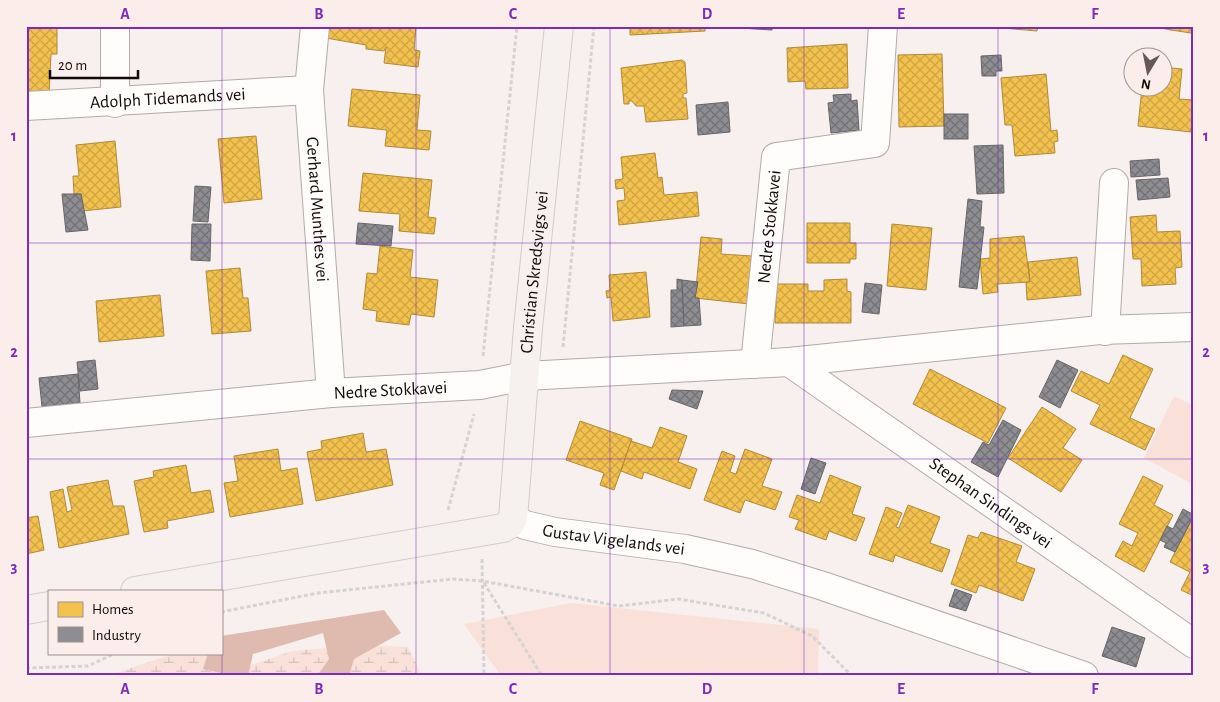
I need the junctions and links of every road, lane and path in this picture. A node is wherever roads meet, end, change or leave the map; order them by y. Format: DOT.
graph roads {
  1 [pos="115,26"];
  2 [pos="314,26"];
  3 [pos="517,26"];
  4 [pos="559,26"];
  5 [pos="594,26"];
  6 [pos="883,26"];
  7 [pos="309,90"];
  8 [pos="115,103"];
  9 [pos="26,106"];
  10 [pos="1114,183"];
  11 [pos="1194,327"];
  12 [pos="1104,331"];
  13 [pos="789,362"];
  14 [pos="754,364"];
  15 [pos="561,375"];
  16 [pos="525,376"];
  17 [pos="480,385"];
  18 [pos="331,393"];
  19 [pos="26,423"];
  20 [pos="446,516"];
  21 [pos="513,518"];
  22 [pos="482,530"];
  23 [pos="482,581"];
  24 [pos="141,590"];
  25 [pos="48,606"];
  26 [pos="26,610"];
  27 [pos="222,612"];
  28 [pos="1194,644"];
  29 [pos="114,654"];
  30 [pos="26,668"];
  31 [pos="484,676"];
  32 [pos="542,676"];
  33 [pos="852,676"];
  34 [pos="1084,676"];
  1 -- 8 [label="street"];
  2 -- 7 [label="street, Gerhard Munthes vei"];
  3 -- 17 [label="path"];
  4 -- 16 [label="main road, Christian Skredsvigs vei"];
  5 -- 15 [label="path"];
  6 -- 14 [label="street, Nedre Stokkavei"];
  7 -- 8 [label="street, Adolph Tidemands vei"];
  7 -- 18 [label="street, Gerhard Munthes vei"];
  8 -- 9 [label="street, Adolph Tidemands vei"];
  10 -- 12 [label="street"];
  11 -- 12 [label="street, Nedre Stokkavei"];
  12 -- 13 [label="street, Nedre Stokkavei"];
  13 -- 14 [label="street, Nedre Stokkavei"];
  13 -- 28 [label="street, Stephan Sindings vei"];
  14 -- 15 [label="street, Nedre Stokkavei"];
  15 -- 16 [label="street, Nedre Stokkavei"];
  16 -- 17 [label="street, Nedre Stokkavei"];
  16 -- 21 [label="main road, Christian Skredsvigs vei"];
  17 -- 18 [label="street, Nedre Stokkavei"];
  17 -- 20 [label="path"];
  18 -- 19 [label="street, Nedre Stokkavei"];
  21 -- 22 [label="main road"];
  21 -- 34 [label="street, Gustav Vigelands vei"];
  22 -- 23 [label="path"];
  22 -- 24 [label="main road"];
  23 -- 27 [label="path"];
  23 -- 31 [label="path"];
  23 -- 32 [label="path"];
  23 -- 33 [label="path"];
  25 -- 26 [label="main road"];
  29 -- 30 [label="path"];
}
